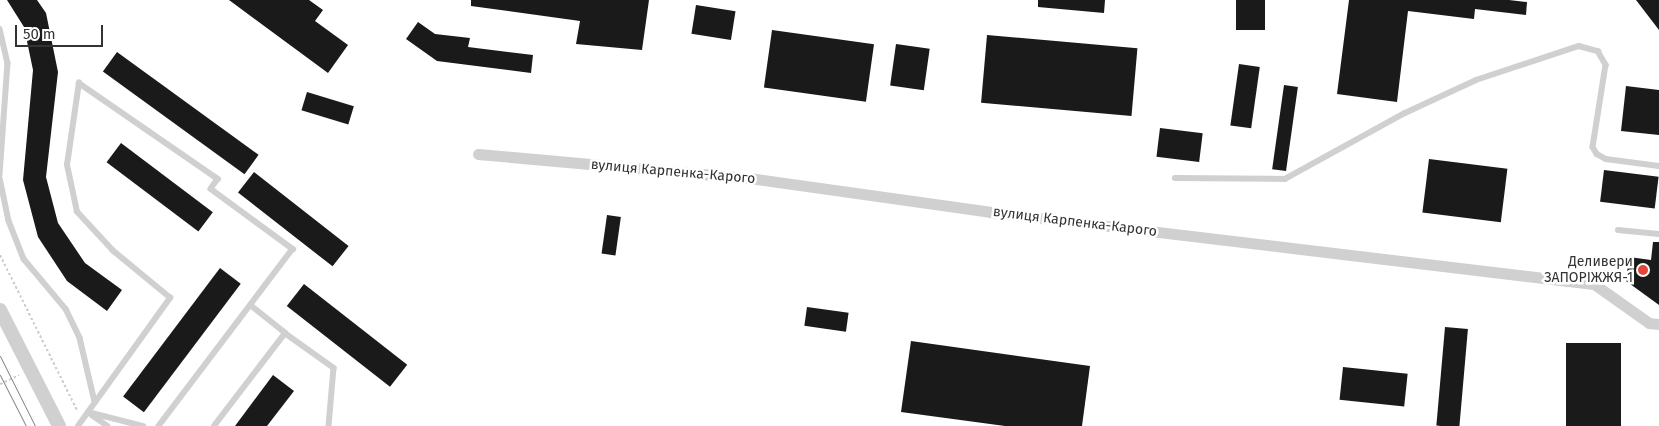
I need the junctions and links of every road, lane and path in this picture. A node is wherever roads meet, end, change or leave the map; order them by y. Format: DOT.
graph roads {
  1 [pos="0,30"];
  2 [pos="478,154"];
  3 [pos="1659,166"];
  4 [pos="0,176"];
  5 [pos="1175,178"];
  6 [pos="1618,230"];
  7 [pos="1659,234"];
  8 [pos="0,256"];
  9 [pos="251,306"];
  10 [pos="0,310"];
  11 [pos="1659,324"];
  12 [pos="285,333"];
  13 [pos="30,370"];
  14 [pos="0,384"];
  15 [pos="95,402"];
  16 [pos="88,412"];
  17 [pos="82,420"];
  18 [pos="59,426"];
  19 [pos="78,426"];
  20 [pos="108,426"];
  21 [pos="143,426"];
  22 [pos="159,426"];
  23 [pos="214,426"];
  24 [pos="329,426"];
  1 -- 4 [label="lane"];
  2 -- 11 [label="street, вулиця Карпенка-Карого"];
  3 -- 5 [label="lane"];
  4 -- 15 [label="lane"];
  6 -- 7 [label="lane"];
  8 -- 17 [label="path"];
  9 -- 12 [label="lane"];
  9 -- 15 [label="lane"];
  9 -- 22 [label="lane"];
  10 -- 13 [label="street"];
  12 -- 23 [label="lane"];
  12 -- 24 [label="lane"];
  13 -- 14 [label="path"];
  13 -- 18 [label="street"];
  15 -- 16 [label="lane"];
  16 -- 17 [label="lane"];
  16 -- 20 [label="lane"];
  16 -- 21 [label="lane"];
  17 -- 19 [label="lane"];
}
